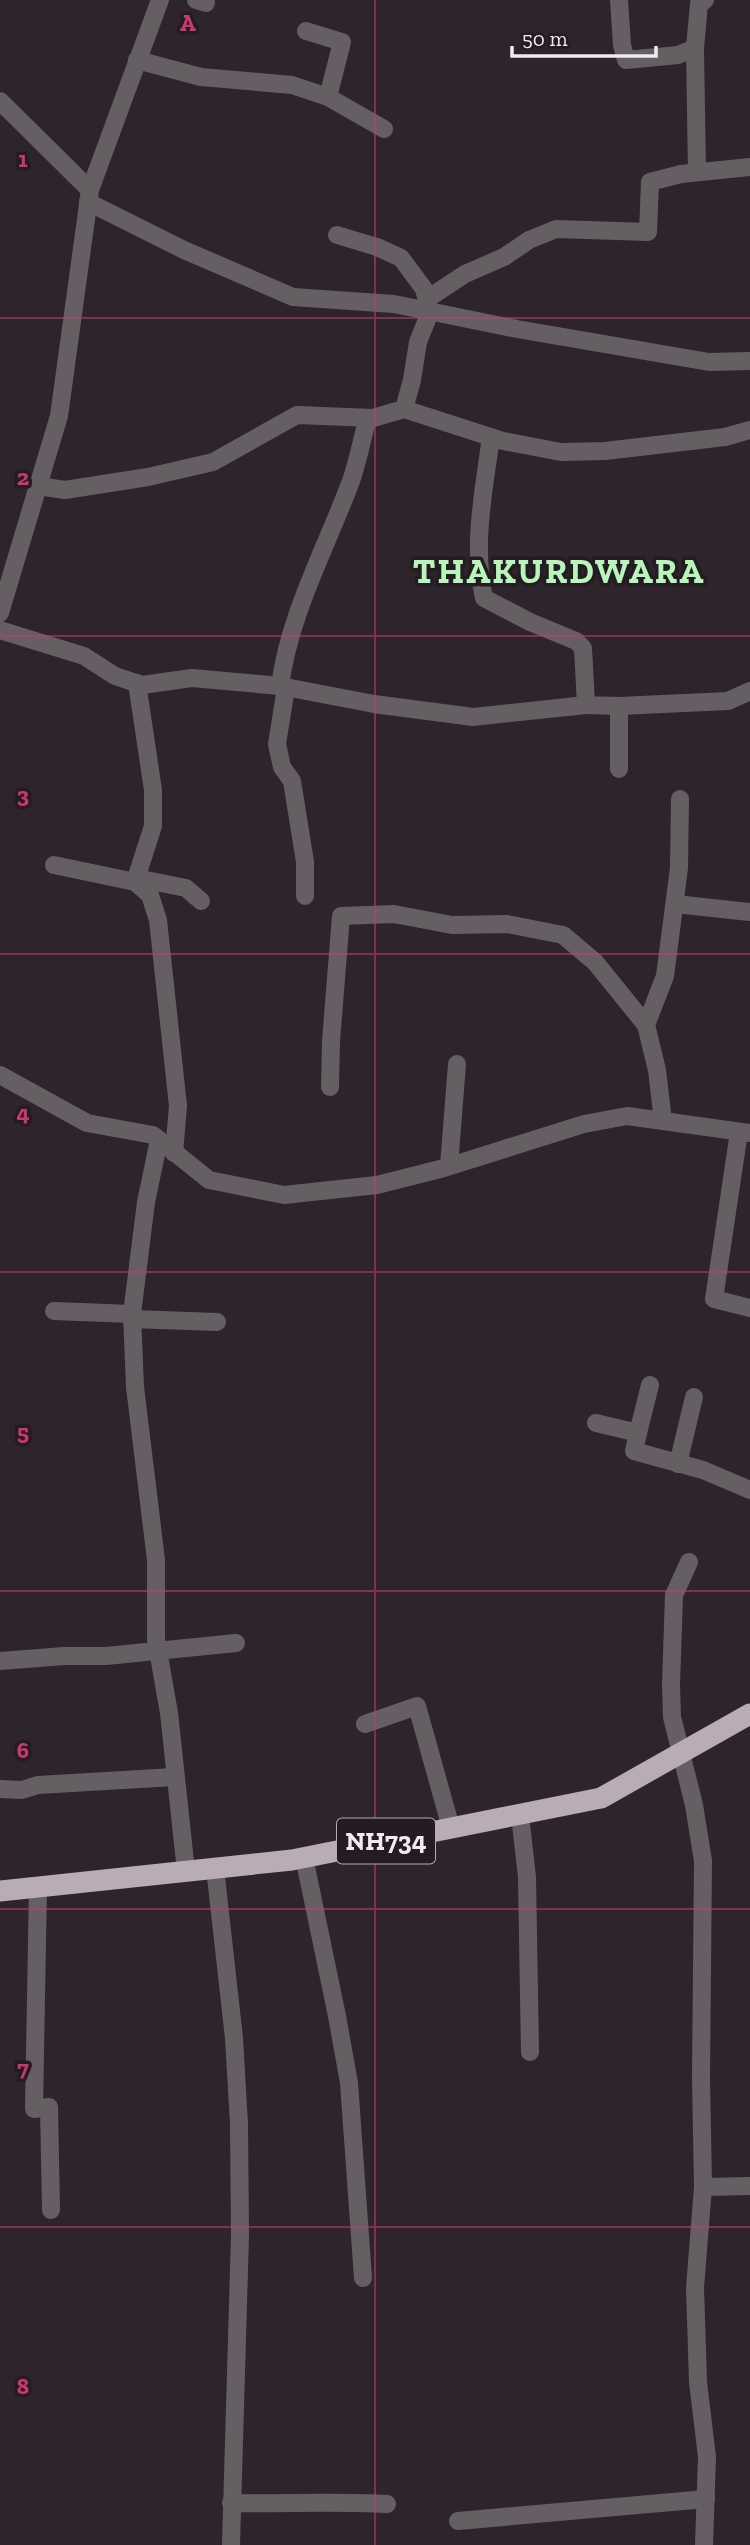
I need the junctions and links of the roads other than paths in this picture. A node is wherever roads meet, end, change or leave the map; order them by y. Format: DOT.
graph roads {
  1 [pos="160,0"];
  2 [pos="619,0"];
  3 [pos="705,0"];
  4 [pos="306,31"];
  5 [pos="695,48"];
  6 [pos="137,60"];
  7 [pos="328,97"];
  8 [pos="0,101"];
  9 [pos="384,129"];
  10 [pos="750,167"];
  11 [pos="697,172"];
  12 [pos="89,196"];
  13 [pos="337,235"];
  14 [pos="429,305"];
  15 [pos="750,361"];
  16 [pos="404,409"];
  17 [pos="368,418"];
  18 [pos="750,430"];
  19 [pos="491,437"];
  20 [pos="38,486"];
  21 [pos="0,613"];
  22 [pos="0,629"];
  23 [pos="137,683"];
  24 [pos="283,687"];
  25 [pos="750,691"];
  26 [pos="586,705"];
  27 [pos="619,706"];
  28 [pos="619,769"];
  29 [pos="680,799"];
  30 [pos="54,865"];
  31 [pos="136,880"];
  32 [pos="305,896"];
  33 [pos="201,901"];
  34 [pos="675,904"];
  35 [pos="750,912"];
  36 [pos="646,1025"];
  37 [pos="457,1064"];
  38 [pos="0,1075"];
  39 [pos="330,1087"];
  40 [pos="663,1121"];
  41 [pos="744,1132"];
  42 [pos="159,1140"];
  43 [pos="174,1153"];
  44 [pos="449,1166"];
  45 [pos="750,1308"];
  46 [pos="54,1311"];
  47 [pos="132,1316"];
  48 [pos="217,1322"];
  49 [pos="650,1385"];
  50 [pos="694,1397"];
  51 [pos="596,1423"];
  52 [pos="638,1433"];
  53 [pos="678,1464"];
  54 [pos="750,1490"];
  55 [pos="690,1562"];
  56 [pos="236,1643"];
  57 [pos="158,1652"];
  58 [pos="0,1661"];
  59 [pos="750,1714"];
  60 [pos="365,1724"];
  61 [pos="681,1753"];
  62 [pos="174,1777"];
  63 [pos="0,1789"];
  64 [pos="520,1815"];
  65 [pos="451,1828"];
  66 [pos="304,1857"];
  67 [pos="215,1868"];
  68 [pos="186,1871"];
  69 [pos="38,1887"];
  70 [pos="0,1891"];
  71 [pos="530,2052"];
  72 [pos="750,2186"];
  73 [pos="703,2187"];
  74 [pos="51,2210"];
  75 [pos="363,2278"];
  76 [pos="706,2499"];
  77 [pos="232,2503"];
  78 [pos="387,2504"];
  79 [pos="458,2521"];
  80 [pos="231,2545"];
  81 [pos="704,2545"];
  1 -- 6 [label="street"];
  2 -- 5 [label="street"];
  3 -- 5 [label="street"];
  4 -- 7 [label="street"];
  5 -- 11 [label="street"];
  6 -- 7 [label="street"];
  6 -- 12 [label="street"];
  7 -- 9 [label="street"];
  8 -- 12 [label="street"];
  10 -- 11 [label="street"];
  11 -- 14 [label="street"];
  12 -- 14 [label="street"];
  12 -- 20 [label="street"];
  13 -- 14 [label="street"];
  14 -- 15 [label="street"];
  14 -- 16 [label="street"];
  16 -- 17 [label="street"];
  16 -- 19 [label="street"];
  17 -- 20 [label="street"];
  17 -- 24 [label="street"];
  18 -- 19 [label="street"];
  19 -- 26 [label="street"];
  20 -- 21 [label="street"];
  22 -- 23 [label="street"];
  23 -- 24 [label="street"];
  23 -- 31 [label="street"];
  24 -- 26 [label="street"];
  24 -- 32 [label="street"];
  25 -- 27 [label="street"];
  26 -- 27 [label="street"];
  27 -- 28 [label="street"];
  29 -- 34 [label="street"];
  30 -- 31 [label="street"];
  31 -- 33 [label="street"];
  31 -- 43 [label="street"];
  34 -- 35 [label="street"];
  34 -- 36 [label="street"];
  36 -- 39 [label="street"];
  36 -- 40 [label="street"];
  37 -- 44 [label="street"];
  38 -- 42 [label="street"];
  40 -- 41 [label="street"];
  40 -- 44 [label="street"];
  41 -- 45 [label="street"];
  42 -- 43 [label="street"];
  42 -- 47 [label="street"];
  43 -- 44 [label="street"];
  46 -- 47 [label="street"];
  47 -- 48 [label="street"];
  47 -- 57 [label="street"];
  49 -- 52 [label="street"];
  50 -- 53 [label="street"];
  51 -- 52 [label="street"];
  52 -- 53 [label="street"];
  53 -- 54 [label="street"];
  55 -- 61 [label="street"];
  56 -- 57 [label="street"];
  57 -- 58 [label="street"];
  57 -- 62 [label="street"];
  59 -- 61 [label="highway, NH734"];
  60 -- 65 [label="street"];
  61 -- 64 [label="highway, NH734"];
  61 -- 73 [label="street"];
  62 -- 63 [label="street"];
  62 -- 68 [label="street"];
  64 -- 65 [label="highway, NH734"];
  64 -- 71 [label="street"];
  65 -- 66 [label="highway, NH734"];
  66 -- 67 [label="highway, NH734"];
  66 -- 75 [label="street"];
  67 -- 68 [label="highway, NH734"];
  67 -- 77 [label="street"];
  68 -- 69 [label="highway, NH734"];
  69 -- 70 [label="highway, NH734"];
  69 -- 74 [label="street"];
  72 -- 73 [label="street"];
  73 -- 76 [label="street"];
  76 -- 79 [label="street"];
  76 -- 81 [label="street"];
  77 -- 78 [label="street"];
  77 -- 80 [label="street"];
}
